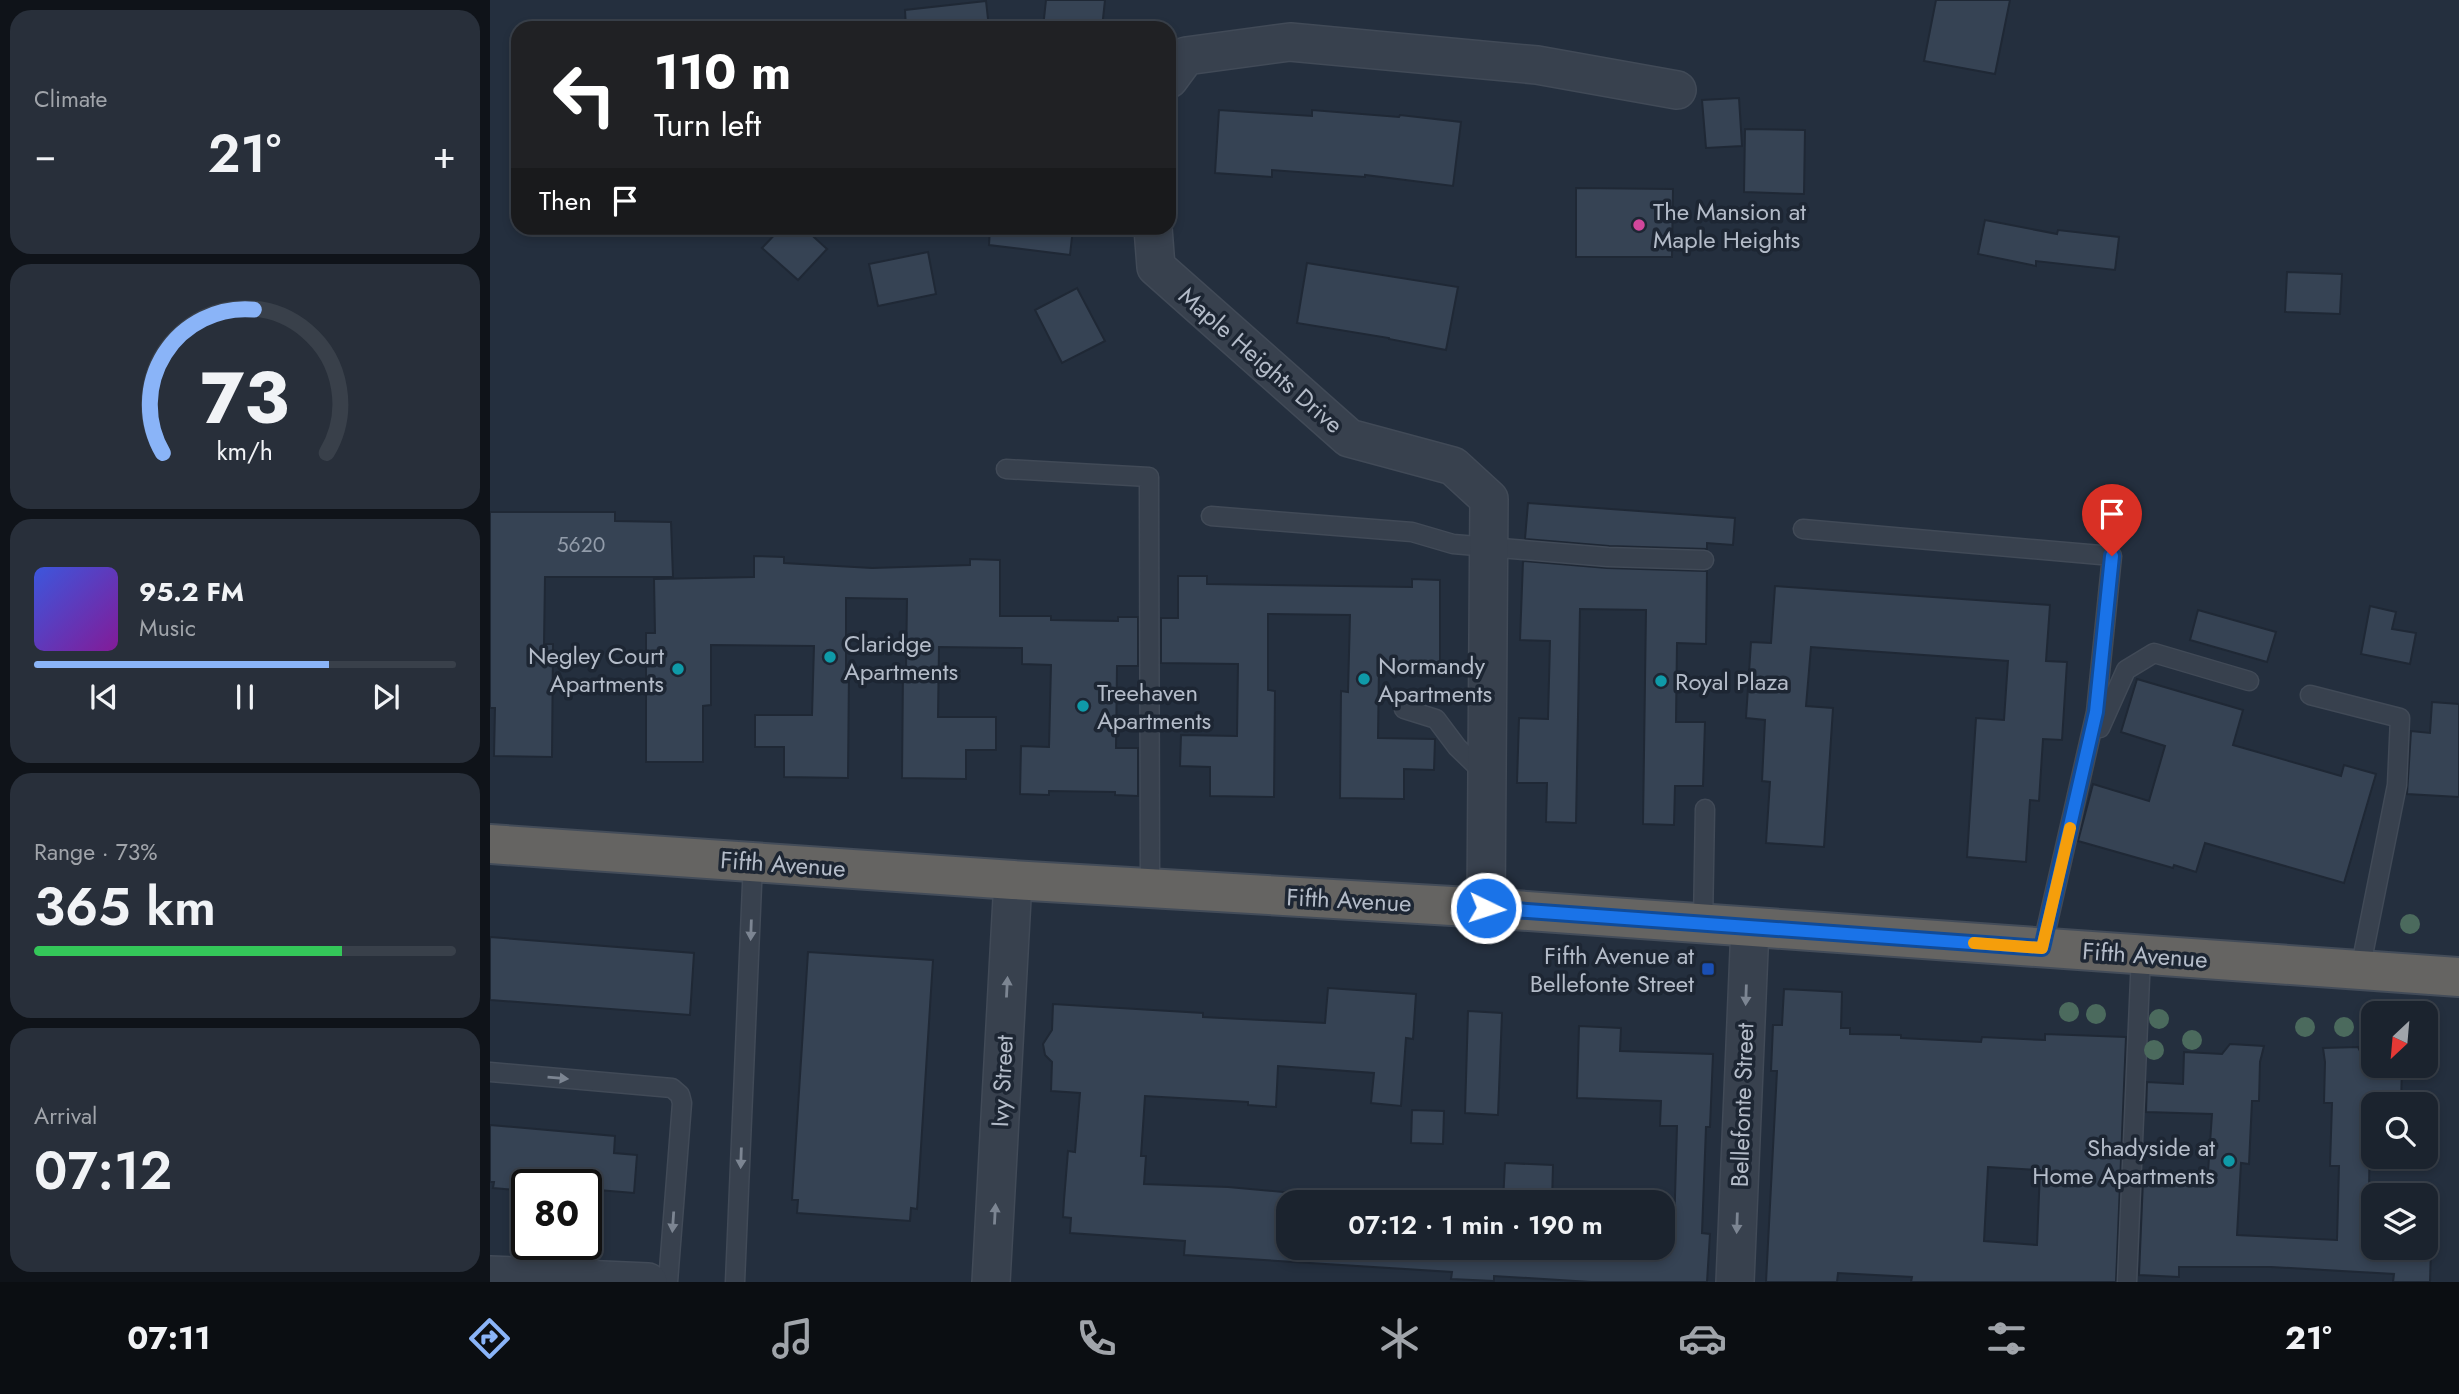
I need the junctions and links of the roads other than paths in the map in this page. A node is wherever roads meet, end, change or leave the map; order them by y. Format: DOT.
graph roads {
  1 [pos="1176,70"];
  2 [pos="1677,90"];
  3 [pos="1154,235"];
  4 [pos="1006,469"];
  5 [pos="1211,516"];
  6 [pos="1803,529"];
  7 [pos="1488,546"];
  8 [pos="1704,560"];
  9 [pos="2249,681"];
  10 [pos="2310,695"];
  11 [pos="1404,709"];
  12 [pos="2085,760"];
  13 [pos="1487,777"];
  14 [pos="1705,809"];
  15 [pos="490,844"];
  16 [pos="753,862"];
  17 [pos="1013,880"];
  18 [pos="1150,888"];
  19 [pos="1486,908"];
  20 [pos="1703,923"];
  21 [pos="1750,927"];
  22 [pos="2042,948"];
  23 [pos="2141,955"];
  24 [pos="2360,970"];
  25 [pos="2459,977"];
  26 [pos="490,1072"];
  27 [pos="490,1275"];
  28 [pos="648,1282"];
  29 [pos="668,1282"];
  30 [pos="736,1282"];
  31 [pos="991,1282"];
  32 [pos="1735,1282"];
  33 [pos="2127,1282"];
  1 -- 2 [label="street"];
  3 -- 7 [label="street, Maple Heights Drive"];
  4 -- 18 [label="lane"];
  5 -- 7 [label="lane"];
  6 -- 12 [label="lane"];
  7 -- 8 [label="lane"];
  7 -- 13 [label="street, Maple Heights Drive"];
  9 -- 12 [label="lane"];
  10 -- 24 [label="lane"];
  11 -- 13 [label="lane"];
  12 -- 22 [label="lane"];
  13 -- 19 [label="street, Maple Heights Drive"];
  14 -- 20 [label="lane"];
  15 -- 16 [label="highway, Fifth Avenue"];
  16 -- 17 [label="highway, Fifth Avenue"];
  16 -- 30 [label="lane, one-way"];
  17 -- 18 [label="highway, Fifth Avenue"];
  31 -- 17 [label="street, Ivy Street, one-way"];
  18 -- 19 [label="highway, Fifth Avenue"];
  19 -- 20 [label="highway, Fifth Avenue"];
  20 -- 21 [label="highway, Fifth Avenue"];
  21 -- 22 [label="highway, Fifth Avenue"];
  21 -- 32 [label="street, Bellefonte Street, one-way"];
  22 -- 23 [label="highway, Fifth Avenue"];
  23 -- 24 [label="highway, Fifth Avenue"];
  23 -- 33 [label="lane"];
  24 -- 25 [label="highway, Fifth Avenue"];
  26 -- 29 [label="lane, one-way"];
  27 -- 28 [label="street"];
}
